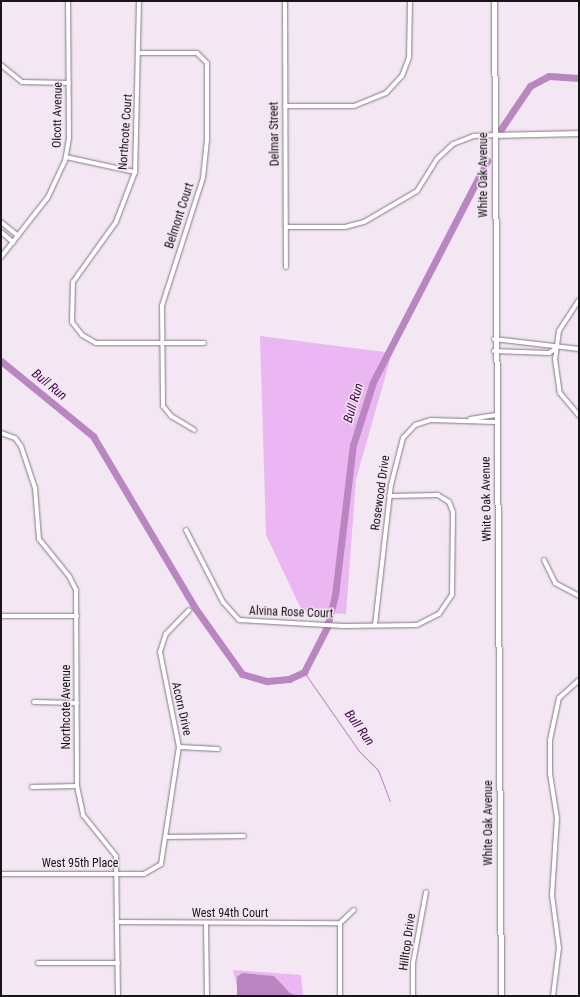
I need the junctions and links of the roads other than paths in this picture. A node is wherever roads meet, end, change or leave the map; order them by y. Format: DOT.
graph roads {
  1 [pos="68,1"];
  2 [pos="139,1"];
  3 [pos="285,1"];
  4 [pos="410,1"];
  5 [pos="494,1"];
  6 [pos="139,53"];
  7 [pos="1,65"];
  8 [pos="68,83"];
  9 [pos="285,106"];
  10 [pos="579,133"];
  11 [pos="494,135"];
  12 [pos="66,157"];
  13 [pos="135,172"];
  14 [pos="1,222"];
  15 [pos="286,227"];
  16 [pos="1,232"];
  17 [pos="18,236"];
  18 [pos="13,242"];
  19 [pos="1,257"];
  20 [pos="286,267"];
  21 [pos="579,300"];
  22 [pos="494,338"];
  23 [pos="161,343"];
  24 [pos="204,343"];
  25 [pos="555,348"];
  26 [pos="579,349"];
  27 [pos="494,351"];
  28 [pos="496,415"];
  29 [pos="579,416"];
  30 [pos="470,419"];
  31 [pos="496,422"];
  32 [pos="194,430"];
  33 [pos="1,433"];
  34 [pos="389,496"];
  35 [pos="186,530"];
  36 [pos="544,560"];
  37 [pos="579,596"];
  38 [pos="189,610"];
  39 [pos="1,616"];
  40 [pos="77,616"];
  41 [pos="375,625"];
  42 [pos="579,680"];
  43 [pos="34,702"];
  44 [pos="77,703"];
  45 [pos="179,748"];
  46 [pos="218,749"];
  47 [pos="78,786"];
  48 [pos="32,787"];
  49 [pos="244,836"];
  50 [pos="166,837"];
  51 [pos="157,869"];
  52 [pos="1,874"];
  53 [pos="119,874"];
  54 [pos="426,892"];
  55 [pos="354,910"];
  56 [pos="120,922"];
  57 [pos="206,924"];
  58 [pos="340,924"];
  59 [pos="38,963"];
  60 [pos="118,963"];
  61 [pos="118,996"];
  62 [pos="206,996"];
  63 [pos="340,996"];
  64 [pos="413,996"];
  65 [pos="501,996"];
  66 [pos="553,996"];
  1 -- 8 [label="street, Olcott Avenue"];
  2 -- 6 [label="street, Northcote Court"];
  3 -- 9 [label="street, Delmar Street"];
  4 -- 9 [label="street"];
  5 -- 11 [label="street, White Oak Avenue"];
  6 -- 13 [label="street, Northcote Court"];
  6 -- 23 [label="street, Belmont Court"];
  7 -- 8 [label="street"];
  8 -- 12 [label="street, Olcott Avenue"];
  9 -- 15 [label="street, Delmar Street"];
  10 -- 11 [label="street"];
  11 -- 15 [label="street"];
  11 -- 22 [label="street, White Oak Avenue"];
  12 -- 13 [label="street"];
  12 -- 17 [label="street, Olcott Avenue"];
  13 -- 23 [label="street, Northcote Court"];
  14 -- 17 [label="street"];
  15 -- 20 [label="street, Delmar Street"];
  16 -- 18 [label="street"];
  17 -- 18 [label="street, Olcott Avenue"];
  18 -- 19 [label="street, Olcott Avenue"];
  21 -- 25 [label="street"];
  22 -- 25 [label="street"];
  22 -- 27 [label="street, White Oak Avenue"];
  23 -- 24 [label="street, Northcote Court"];
  23 -- 32 [label="street, Belmont Court"];
  25 -- 26 [label="street"];
  25 -- 27 [label="street"];
  25 -- 29 [label="street"];
  27 -- 28 [label="street, White Oak Avenue"];
  28 -- 30 [label="street, Rosewood Drive"];
  28 -- 31 [label="street, White Oak Avenue"];
  30 -- 31 [label="street, Rosewood Drive"];
  30 -- 34 [label="street, Rosewood Drive"];
  31 -- 65 [label="street, White Oak Avenue"];
  33 -- 40 [label="street, Northcote Avenue"];
  34 -- 41 [label="street, Rosewood Drive"];
  34 -- 41 [label="street, Alvina Rose Court"];
  35 -- 41 [label="street, Alvina Rose Court"];
  36 -- 37 [label="street"];
  38 -- 45 [label="street, Acorn Drive"];
  39 -- 40 [label="street"];
  40 -- 44 [label="street, Northcote Avenue"];
  42 -- 66 [label="street"];
  43 -- 44 [label="street"];
  44 -- 47 [label="street, Northcote Avenue"];
  45 -- 46 [label="street"];
  45 -- 50 [label="street, Acorn Drive"];
  47 -- 48 [label="street"];
  47 -- 53 [label="street, Northcote Avenue"];
  49 -- 50 [label="street"];
  50 -- 51 [label="street, Acorn Drive"];
  51 -- 53 [label="street, West 95th Place"];
  52 -- 53 [label="street, West 95th Place"];
  53 -- 56 [label="street, Northcote Avenue"];
  54 -- 64 [label="street, Hilltop Drive"];
  55 -- 58 [label="street"];
  56 -- 57 [label="street, West 94th Court"];
  56 -- 60 [label="street, Northcote Avenue"];
  57 -- 58 [label="street, West 94th Court"];
  57 -- 62 [label="street"];
  58 -- 63 [label="street"];
  59 -- 60 [label="street"];
  60 -- 61 [label="street, Northcote Avenue"];
}
